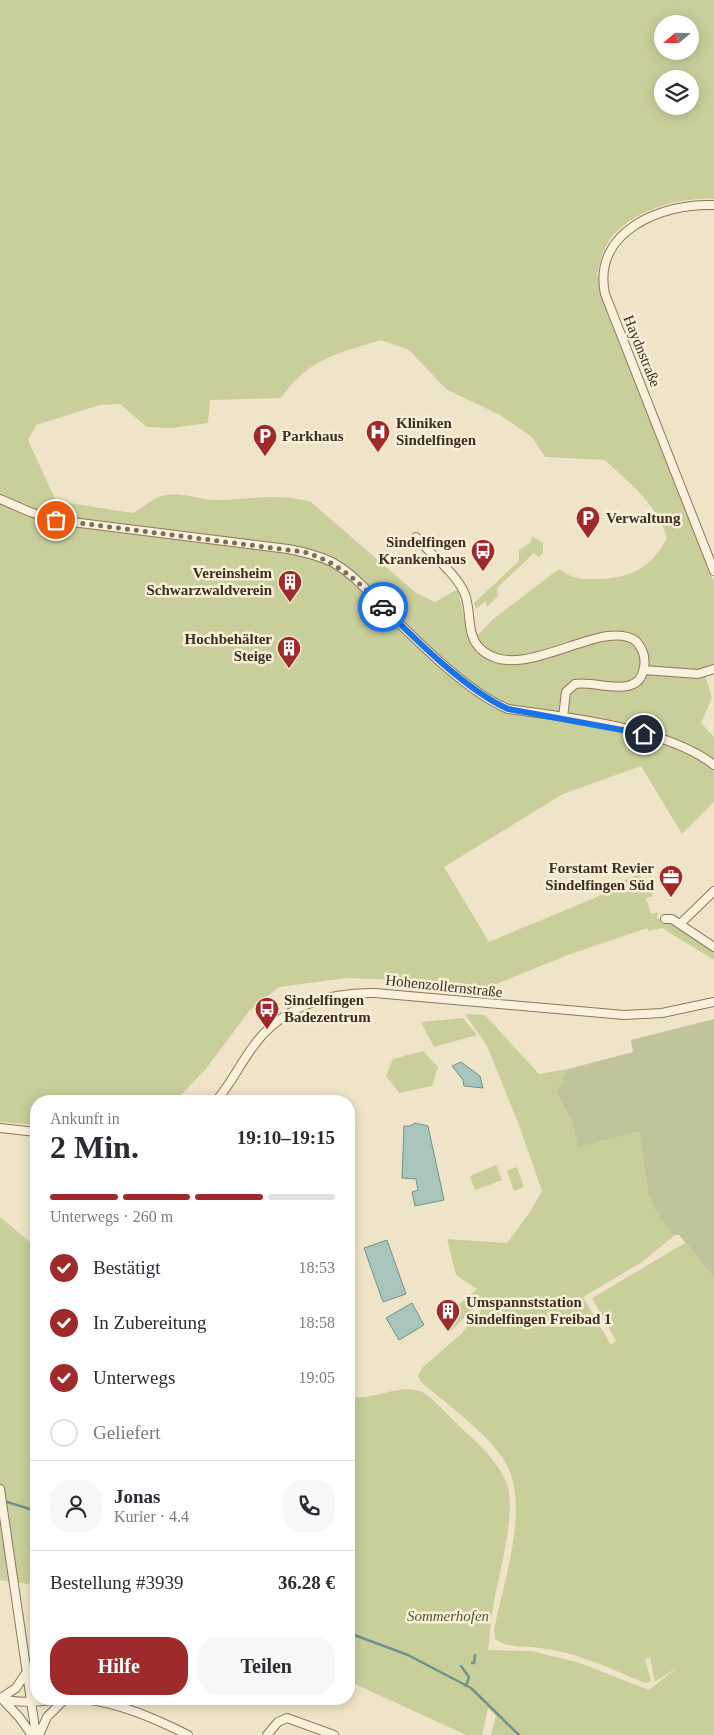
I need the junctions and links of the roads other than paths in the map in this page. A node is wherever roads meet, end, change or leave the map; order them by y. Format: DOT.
graph roads {
  1 [pos="714,205"];
  2 [pos="0,499"];
  3 [pos="416,537"];
  4 [pos="714,571"];
  5 [pos="714,669"];
  6 [pos="644,670"];
  7 [pos="564,717"];
  8 [pos="714,765"];
  9 [pos="714,890"];
  10 [pos="706,898"];
  11 [pos="714,903"];
  12 [pos="665,919"];
  13 [pos="680,924"];
  14 [pos="714,947"];
  15 [pos="714,1002"];
  16 [pos="220,1095"];
  17 [pos="0,1128"];
  18 [pos="30,1131"];
  19 [pos="0,1490"];
  20 [pos="26,1673"];
  21 [pos="30,1677"];
  22 [pos="0,1698"];
  23 [pos="30,1703"];
  24 [pos="30,1705"];
  25 [pos="60,1705"];
  26 [pos="115,1705"];
  27 [pos="32,1735"];
  28 [pos="38,1735"];
  29 [pos="188,1735"];
  30 [pos="267,1735"];
  31 [pos="334,1735"];
  1 -- 4 [label="street, Haydnstraße"];
  2 -- 7 [label="street"];
  3 -- 6 [label="street"];
  5 -- 6 [label="street"];
  6 -- 7 [label="street"];
  7 -- 8 [label="street"];
  9 -- 10 [label="street"];
  10 -- 11 [label="street"];
  10 -- 13 [label="street"];
  12 -- 13 [label="street"];
  13 -- 14 [label="street"];
  15 -- 16 [label="street, Hohenzollernstraße"];
  17 -- 18 [label="street"];
  19 -- 20 [label="street"];
  20 -- 21 [label="street"];
  20 -- 22 [label="street"];
  20 -- 23 [label="street"];
  22 -- 23 [label="street"];
  22 -- 27 [label="street"];
  24 -- 28 [label="street"];
  25 -- 28 [label="street"];
  26 -- 29 [label="street"];
  30 -- 31 [label="street"];
}
